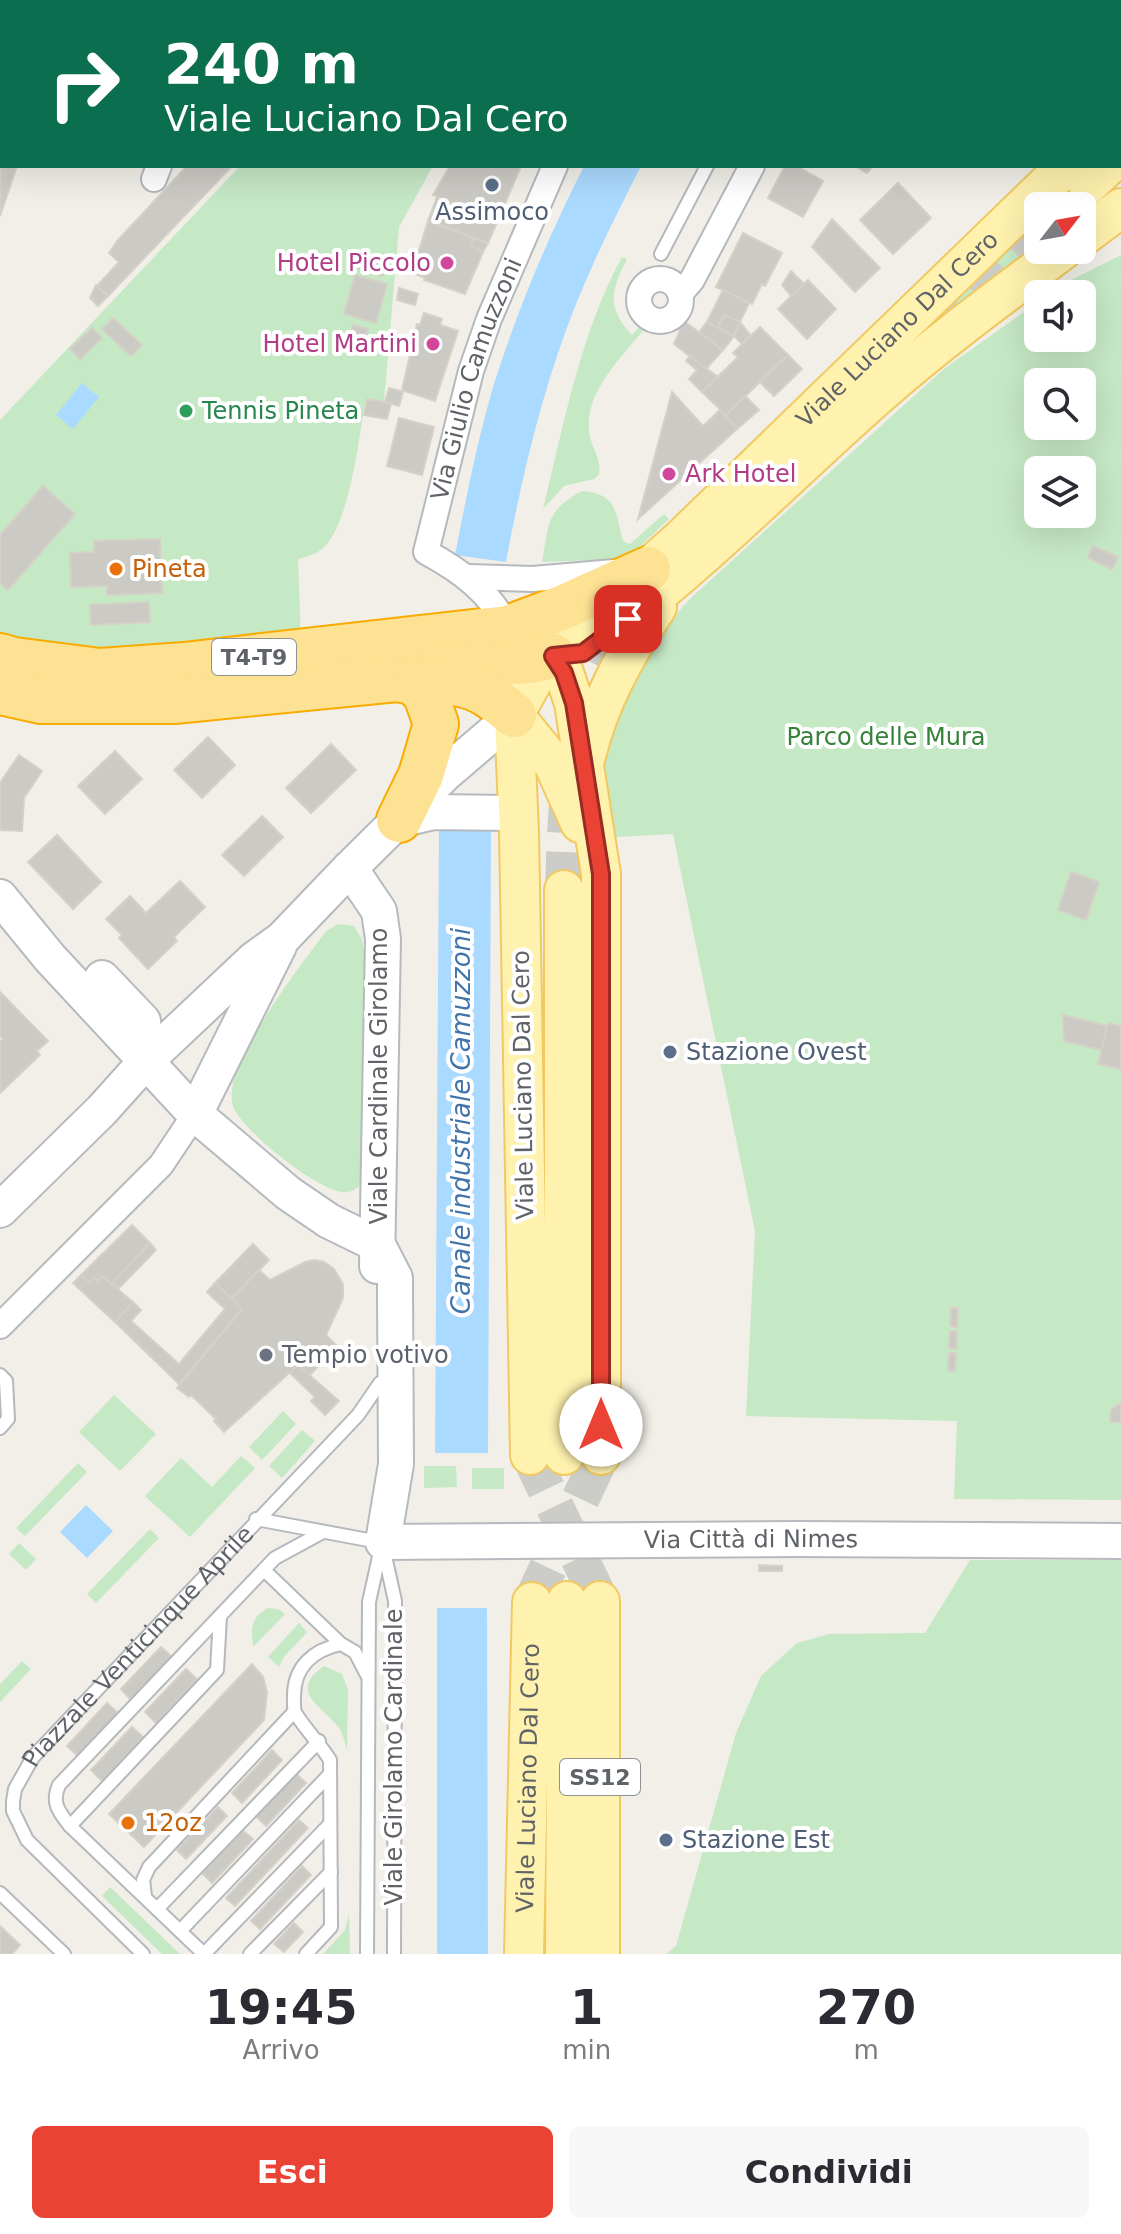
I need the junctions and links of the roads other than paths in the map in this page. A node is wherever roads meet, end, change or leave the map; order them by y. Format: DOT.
graph roads {
  1 [pos="554,168"];
  2 [pos="706,168"];
  3 [pos="751,168"];
  4 [pos="1087,172"];
  5 [pos="1121,208"];
  6 [pos="1096,228"];
  7 [pos="661,254"];
  8 [pos="1046,264"];
  9 [pos="680,294"];
  10 [pos="468,577"];
  11 [pos="660,577"];
  12 [pos="508,628"];
  13 [pos="0,656"];
  14 [pos="553,656"];
  15 [pos="406,681"];
  16 [pos="0,692"];
  17 [pos="514,715"];
  18 [pos="584,767"];
  19 [pos="518,813"];
  20 [pos="399,820"];
  21 [pos="350,868"];
  22 [pos="601,874"];
  23 [pos="564,890"];
  24 [pos="0,896"];
  25 [pos="0,932"];
  26 [pos="282,939"];
  27 [pos="50,958"];
  28 [pos="146,1061"];
  29 [pos="195,1114"];
  30 [pos="0,1210"];
  31 [pos="378,1245"];
  32 [pos="0,1326"];
  33 [pos="0,1375"];
  34 [pos="380,1383"];
  35 [pos="0,1428"];
  36 [pos="601,1455"];
  37 [pos="256,1519"];
  38 [pos="323,1532"];
  39 [pos="1121,1541"];
  40 [pos="383,1542"];
  41 [pos="264,1570"];
  42 [pos="566,1601"];
  43 [pos="220,1616"];
  44 [pos="341,1644"];
  45 [pos="368,1678"];
  46 [pos="294,1712"];
  47 [pos="319,1741"];
  48 [pos="330,1774"];
  49 [pos="330,1824"];
  50 [pos="70,1826"];
  51 [pos="331,1872"];
  52 [pos="0,1893"];
  53 [pos="145,1896"];
  54 [pos="157,1909"];
  55 [pos="180,1931"];
  56 [pos="366,1951"];
  57 [pos="64,1954"];
  58 [pos="143,1954"];
  59 [pos="204,1954"];
  60 [pos="250,1954"];
  61 [pos="306,1954"];
  62 [pos="394,1954"];
  63 [pos="524,1954"];
  64 [pos="565,1954"];
  65 [pos="600,1954"];
  1 -- 10 [label="street, Via Giulio Camuzzoni"];
  2 -- 7 [label="lane"];
  3 -- 9 [label="street"];
  4 -- 11 [label="main road, Viale Luciano Dal Cero"];
  5 -- 6 [label="main road, Viale Luciano Dal Cero"];
  8 -- 11 [label="main road, Viale Luciano Dal Cero"];
  10 -- 11 [label="street, Via Giulio Camuzzoni"];
  10 -- 12 [label="street, Via Giulio Camuzzoni"];
  11 -- 12 [label="highway, T4-T9"];
  11 -- 14 [label="main road, Viale Luciano Dal Cero"];
  11 -- 18 [label="main road, Viale Luciano Dal Cero"];
  12 -- 13 [label="highway, T4-T9"];
  12 -- 14 [label="highway"];
  14 -- 15 [label="highway, T4-T9"];
  14 -- 17 [label="main road"];
  14 -- 18 [label="main road, Viale Luciano Dal Cero"];
  15 -- 16 [label="highway, T4-T9"];
  15 -- 17 [label="highway, T4-T9"];
  15 -- 20 [label="highway"];
  17 -- 19 [label="main road, Viale Luciano Dal Cero"];
  17 -- 20 [label="street"];
  17 -- 22 [label="main road, Viale Luciano Dal Cero"];
  18 -- 22 [label="main road, Viale Luciano Dal Cero"];
  19 -- 20 [label="street"];
  19 -- 23 [label="main road, Viale Luciano Dal Cero"];
  20 -- 21 [label="street"];
  21 -- 26 [label="street"];
  21 -- 31 [label="street, Viale Cardinale Girolamo"];
  22 -- 36 [label="main road, Viale Luciano Dal Cero"];
  24 -- 27 [label="street"];
  24 -- 28 [label="street"];
  25 -- 27 [label="street"];
  26 -- 28 [label="street"];
  26 -- 29 [label="street"];
  27 -- 28 [label="street"];
  28 -- 29 [label="street"];
  28 -- 30 [label="street"];
  29 -- 31 [label="street"];
  29 -- 32 [label="street"];
  31 -- 34 [label="street, Viale Cardinale Girolamo"];
  31 -- 40 [label="street"];
  33 -- 35 [label="lane"];
  34 -- 37 [label="lane, Piazzale Venticinque Aprile"];
  34 -- 40 [label="street, Viale Cardinale Girolamo"];
  37 -- 38 [label="lane"];
  37 -- 58 [label="lane, Piazzale Venticinque Aprile"];
  38 -- 40 [label="lane"];
  38 -- 41 [label="lane"];
  39 -- 40 [label="street, Via Città di Nimes"];
  40 -- 45 [label="lane, Viale Girolamo Cardinale"];
  40 -- 62 [label="lane, Viale Girolamo Cardinale"];
  41 -- 43 [label="lane"];
  41 -- 44 [label="lane"];
  42 -- 63 [label="main road, Viale Luciano Dal Cero / SS12"];
  42 -- 64 [label="main road, Viale Luciano Dal Cero"];
  42 -- 65 [label="main road, SS12"];
  43 -- 50 [label="lane"];
  43 -- 50 [label="lane"];
  44 -- 45 [label="lane"];
  44 -- 46 [label="lane"];
  45 -- 56 [label="lane, Viale Girolamo Cardinale"];
  46 -- 47 [label="lane"];
  46 -- 53 [label="lane"];
  47 -- 48 [label="lane"];
  47 -- 54 [label="lane"];
  48 -- 49 [label="lane"];
  48 -- 55 [label="lane"];
  49 -- 51 [label="lane"];
  49 -- 59 [label="lane"];
  50 -- 53 [label="lane"];
  51 -- 60 [label="lane"];
  51 -- 61 [label="lane"];
  52 -- 57 [label="lane"];
  53 -- 54 [label="lane"];
  54 -- 55 [label="lane"];
  55 -- 59 [label="lane"];
}
